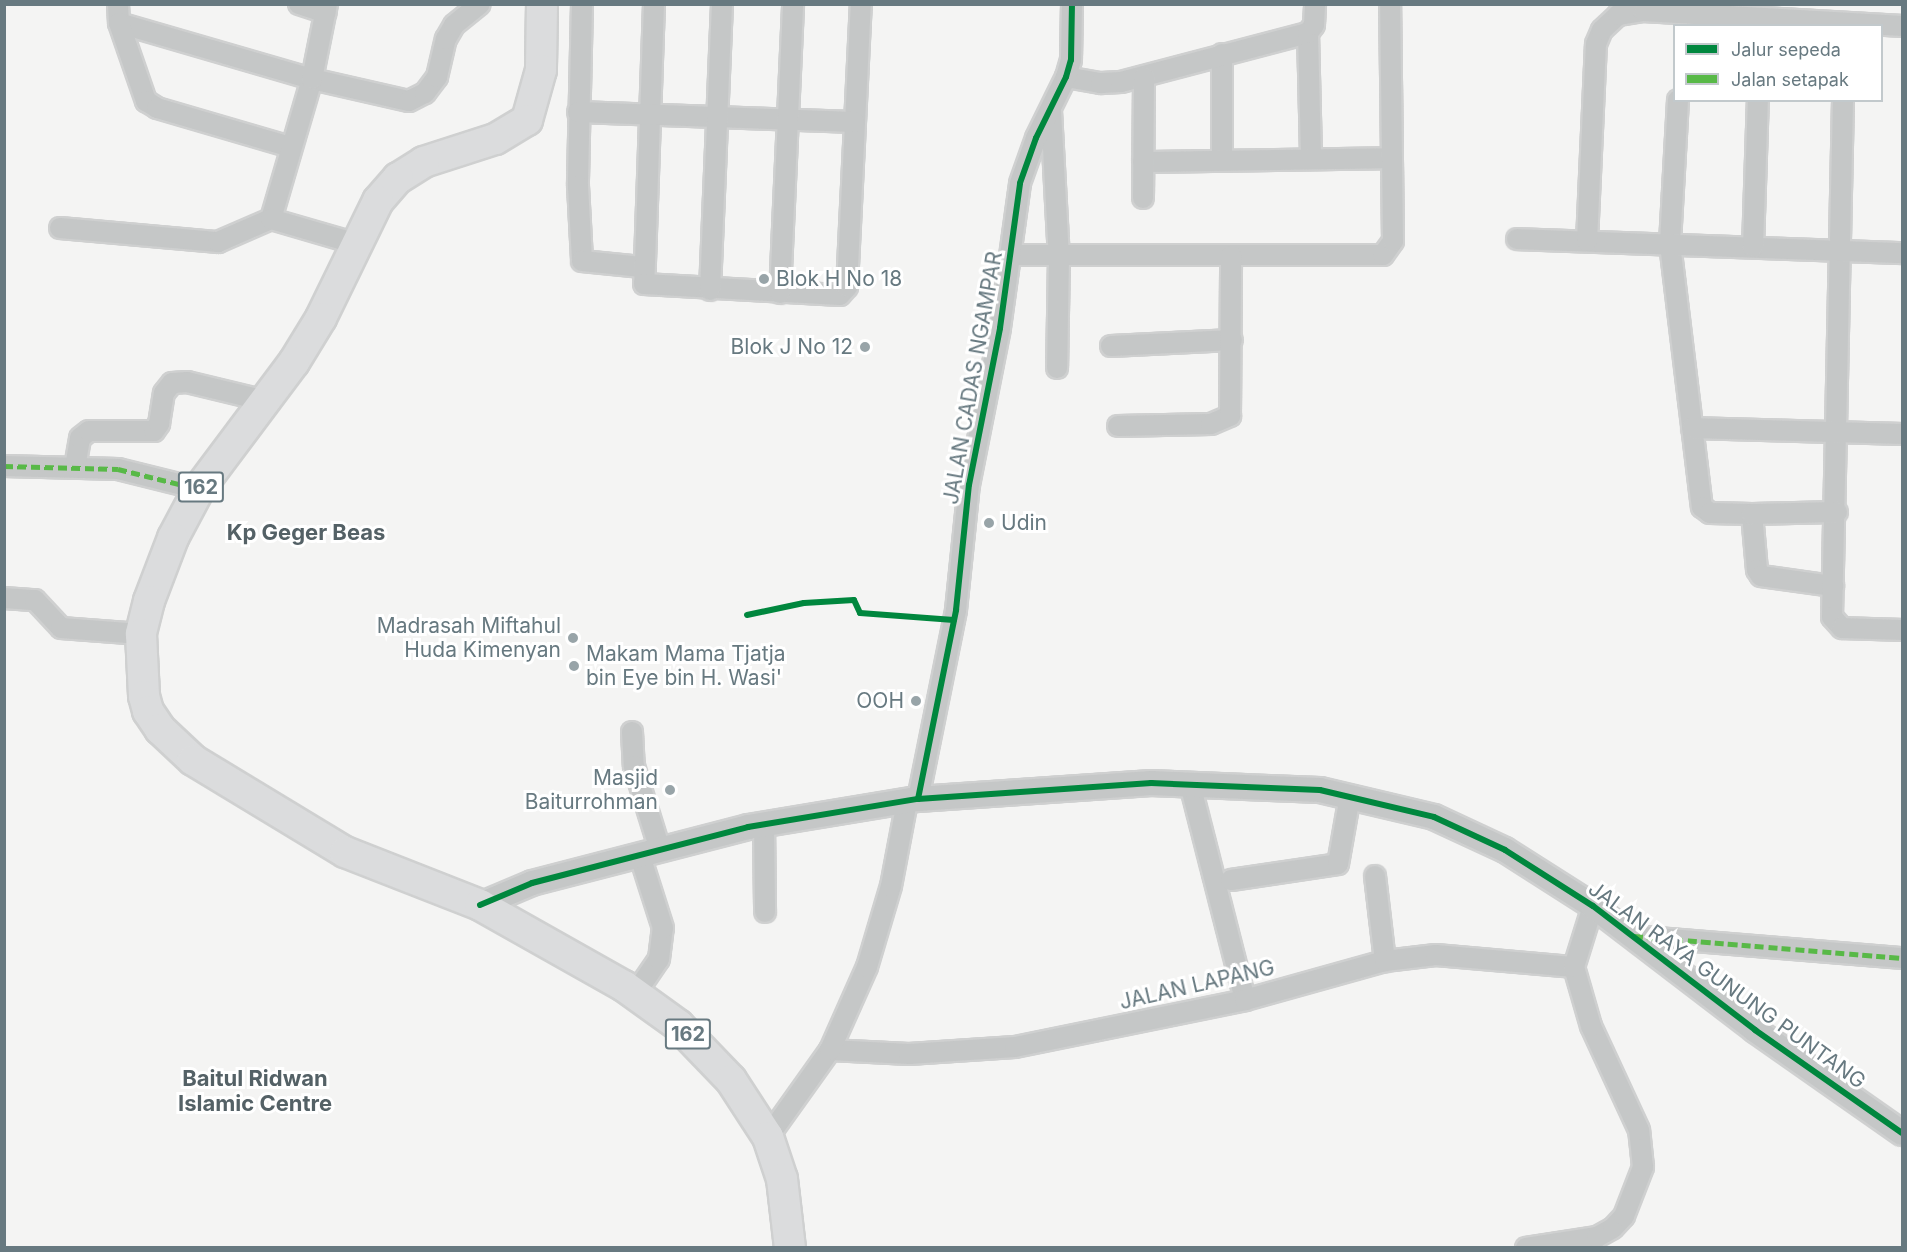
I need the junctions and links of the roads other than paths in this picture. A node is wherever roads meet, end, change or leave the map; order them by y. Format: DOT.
graph roads {
  1 [pos="299,4"];
  2 [pos="480,4"];
  3 [pos="542,4"];
  4 [pos="582,4"];
  5 [pos="654,4"];
  6 [pos="722,4"];
  7 [pos="793,4"];
  8 [pos="861,4"];
  9 [pos="1072,4"];
  10 [pos="1315,4"];
  11 [pos="1390,4"];
  12 [pos="1644,8"];
  13 [pos="327,9"];
  14 [pos="1618,10"];
  15 [pos="119,14"];
  16 [pos="1770,17"];
  17 [pos="1855,19"];
  18 [pos="1682,20"];
  19 [pos="1902,26"];
  20 [pos="1308,33"];
  21 [pos="1222,54"];
  22 [pos="1066,77"];
  23 [pos="1144,77"];
  24 [pos="312,80"];
  25 [pos="1678,102"];
  26 [pos="1758,102"];
  27 [pos="1843,102"];
  28 [pos="1051,111"];
  29 [pos="578,112"];
  30 [pos="647,114"];
  31 [pos="715,116"];
  32 [pos="786,120"];
  33 [pos="854,122"];
  34 [pos="290,147"];
  35 [pos="1392,158"];
  36 [pos="1311,159"];
  37 [pos="1222,160"];
  38 [pos="1143,162"];
  39 [pos="1143,198"];
  40 [pos="271,219"];
  41 [pos="60,228"];
  42 [pos="1517,239"];
  43 [pos="1587,241"];
  44 [pos="357,244"];
  45 [pos="1670,244"];
  46 [pos="1753,247"];
  47 [pos="1838,250"];
  48 [pos="1902,253"];
  49 [pos="1012,255"];
  50 [pos="1231,256"];
  51 [pos="1059,257"];
  52 [pos="642,267"];
  53 [pos="710,290"];
  54 [pos="780,293"];
  55 [pos="1232,340"];
  56 [pos="1111,346"];
  57 [pos="1058,368"];
  58 [pos="266,401"];
  59 [pos="1118,426"];
  60 [pos="1692,428"];
  61 [pos="1837,434"];
  62 [pos="1902,434"];
  63 [pos="4,466"];
  64 [pos="75,467"];
  65 [pos="199,489"];
  66 [pos="1837,512"];
  67 [pos="1752,514"];
  68 [pos="1833,586"];
  69 [pos="4,598"];
  70 [pos="1902,630"];
  71 [pos="141,634"];
  72 [pos="632,732"];
  73 [pos="1190,784"];
  74 [pos="1350,796"];
  75 [pos="912,800"];
  76 [pos="764,824"];
  77 [pos="650,853"];
  78 [pos="1375,876"];
  79 [pos="1231,880"];
  80 [pos="480,905"];
  81 [pos="1593,906"];
  82 [pos="765,912"];
  83 [pos="1634,936"];
  84 [pos="1902,958"];
  85 [pos="1385,961"];
  86 [pos="1574,968"];
  87 [pos="635,994"];
  88 [pos="1245,1000"];
  89 [pos="830,1050"];
  90 [pos="1902,1133"];
  91 [pos="768,1137"];
  92 [pos="790,1248"];
  93 [pos="1526,1248"];
  1 -- 13 [label="street"];
  2 -- 24 [label="street"];
  3 -- 44 [label="main road, 162"];
  4 -- 29 [label="street"];
  5 -- 30 [label="street"];
  6 -- 31 [label="street"];
  7 -- 32 [label="street"];
  8 -- 33 [label="street"];
  9 -- 22 [label="street, JALAN CADAS NGAMPAR"];
  10 -- 20 [label="street"];
  11 -- 35 [label="street"];
  12 -- 14 [label="street"];
  12 -- 18 [label="street"];
  13 -- 24 [label="street"];
  14 -- 43 [label="street"];
  15 -- 24 [label="street"];
  15 -- 34 [label="street"];
  16 -- 17 [label="street"];
  16 -- 18 [label="street"];
  17 -- 19 [label="street"];
  20 -- 21 [label="street"];
  20 -- 36 [label="street"];
  21 -- 23 [label="street"];
  21 -- 37 [label="street"];
  22 -- 23 [label="street"];
  22 -- 28 [label="street, JALAN CADAS NGAMPAR"];
  23 -- 38 [label="street"];
  24 -- 34 [label="street"];
  25 -- 45 [label="street"];
  26 -- 46 [label="street"];
  27 -- 47 [label="street"];
  28 -- 49 [label="street, JALAN CADAS NGAMPAR"];
  28 -- 51 [label="street"];
  29 -- 30 [label="street"];
  29 -- 52 [label="street"];
  30 -- 31 [label="street"];
  30 -- 52 [label="street"];
  31 -- 32 [label="street"];
  31 -- 53 [label="street"];
  32 -- 33 [label="street"];
  32 -- 54 [label="street"];
  33 -- 54 [label="street"];
  34 -- 40 [label="street"];
  35 -- 36 [label="street"];
  35 -- 50 [label="street"];
  36 -- 37 [label="street"];
  37 -- 38 [label="street"];
  38 -- 39 [label="street"];
  40 -- 41 [label="street"];
  40 -- 44 [label="street"];
  42 -- 43 [label="street"];
  43 -- 45 [label="street"];
  44 -- 58 [label="main road, 162"];
  45 -- 46 [label="street"];
  45 -- 60 [label="street"];
  46 -- 47 [label="street"];
  47 -- 48 [label="street"];
  47 -- 61 [label="street"];
  49 -- 51 [label="street"];
  49 -- 75 [label="street, JALAN CADAS NGAMPAR"];
  50 -- 51 [label="street"];
  50 -- 55 [label="street"];
  51 -- 57 [label="street"];
  52 -- 53 [label="street"];
  53 -- 54 [label="street"];
  55 -- 56 [label="street"];
  55 -- 59 [label="street"];
  58 -- 64 [label="street"];
  58 -- 65 [label="main road, 162"];
  60 -- 61 [label="street"];
  60 -- 67 [label="street"];
  61 -- 62 [label="street"];
  61 -- 66 [label="street"];
  63 -- 64 [label="street"];
  64 -- 65 [label="street"];
  65 -- 71 [label="main road, 162"];
  66 -- 67 [label="street"];
  66 -- 68 [label="street"];
  67 -- 68 [label="street"];
  68 -- 70 [label="street"];
  69 -- 71 [label="street"];
  71 -- 80 [label="main road, 162"];
  72 -- 77 [label="street"];
  73 -- 74 [label="street, JALAN RAYA GUNUNG PUNTANG"];
  73 -- 75 [label="street, JALAN RAYA GUNUNG PUNTANG"];
  73 -- 88 [label="street"];
  74 -- 79 [label="street"];
  74 -- 81 [label="street, JALAN RAYA GUNUNG PUNTANG"];
  75 -- 76 [label="street, JALAN RAYA GUNUNG PUNTANG"];
  75 -- 89 [label="street, JALAN CADAS NGAMPAR"];
  76 -- 77 [label="street, JALAN RAYA GUNUNG PUNTANG"];
  76 -- 82 [label="street"];
  77 -- 80 [label="street, JALAN RAYA GUNUNG PUNTANG"];
  77 -- 87 [label="street"];
  78 -- 85 [label="street"];
  80 -- 87 [label="main road, 162"];
  81 -- 83 [label="street, JALAN RAYA GUNUNG PUNTANG"];
  81 -- 86 [label="street"];
  83 -- 84 [label="street"];
  83 -- 90 [label="street, JALAN RAYA GUNUNG PUNTANG"];
  85 -- 86 [label="street, JALAN LAPANG"];
  85 -- 88 [label="street, JALAN LAPANG"];
  86 -- 93 [label="street"];
  87 -- 91 [label="main road, 162"];
  88 -- 89 [label="street, JALAN LAPANG"];
  89 -- 91 [label="street, JALAN CADAS NGAMPAR"];
  91 -- 92 [label="main road, 162"];
}
